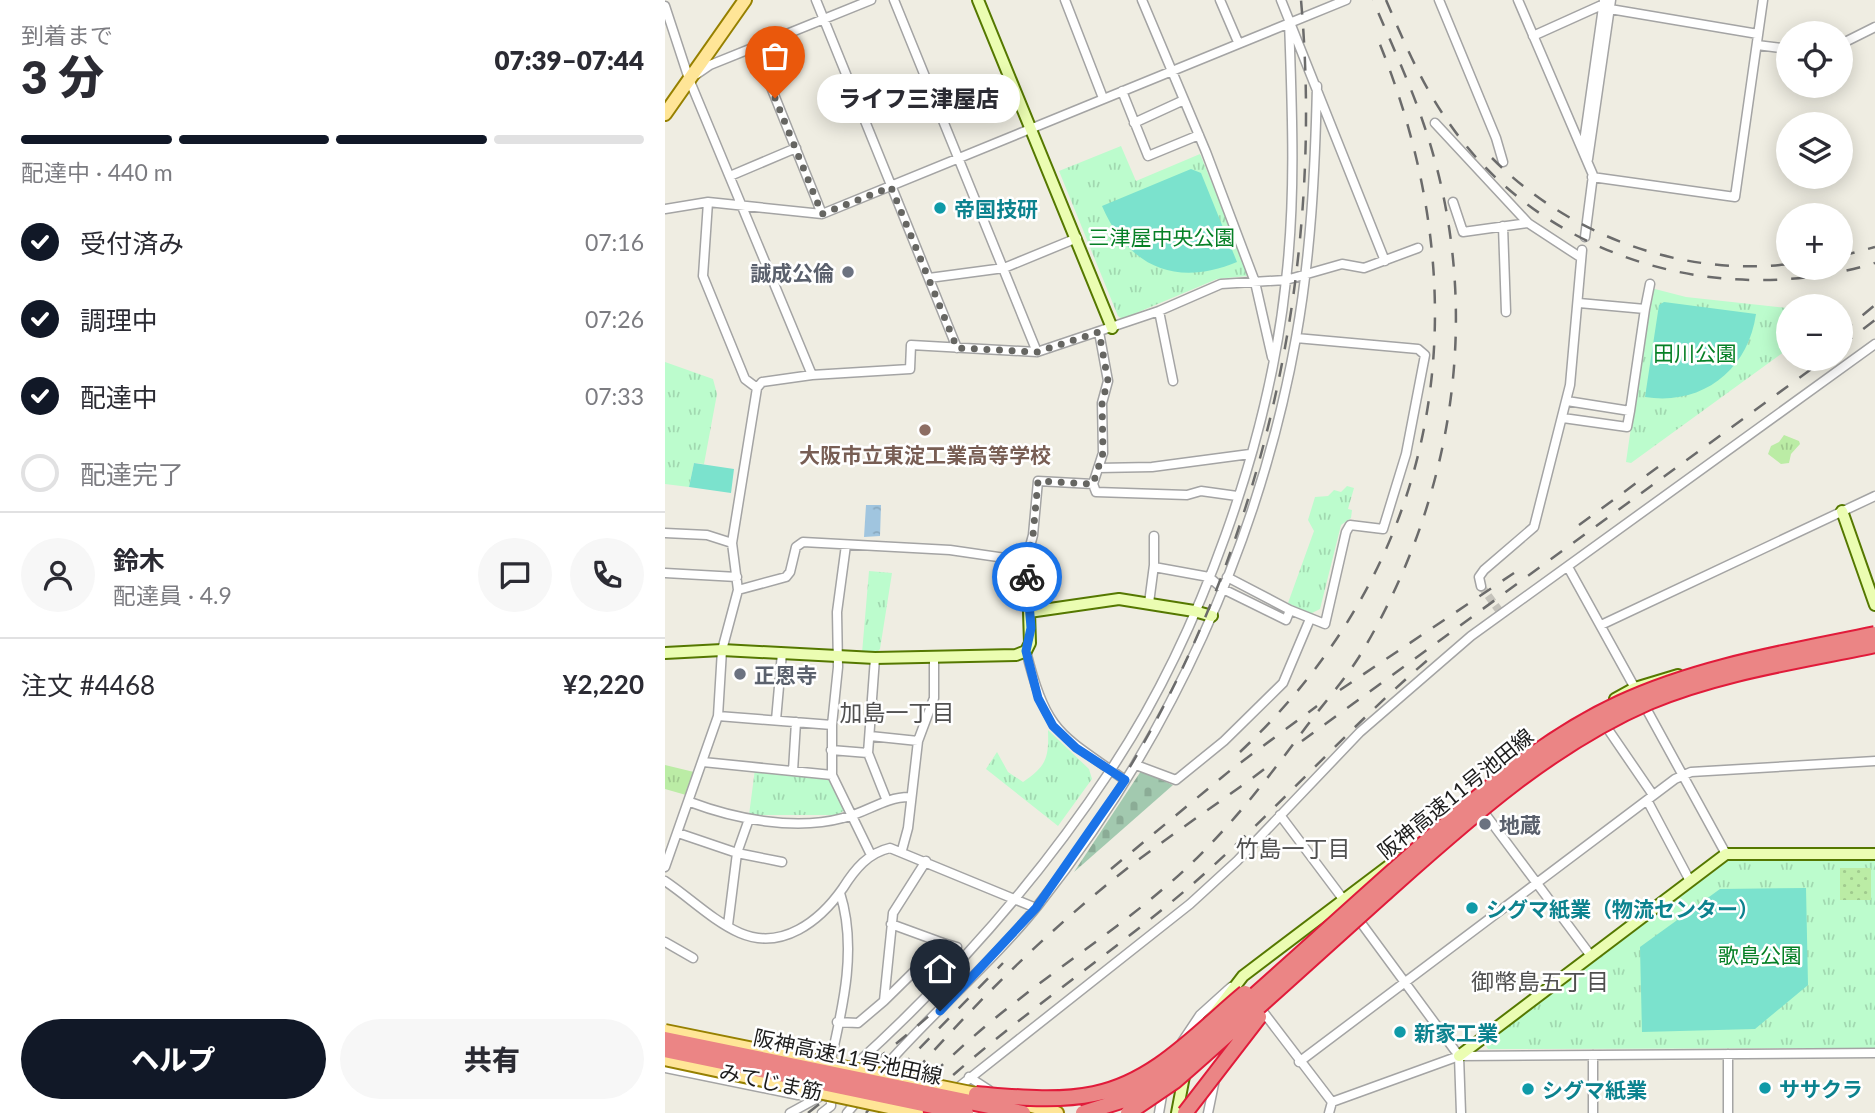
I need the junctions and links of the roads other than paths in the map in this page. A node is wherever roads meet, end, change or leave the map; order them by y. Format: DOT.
graph roads {
  1 [pos="816,0"];
  2 [pos="871,0"];
  3 [pos="894,0"];
  4 [pos="978,0"];
  5 [pos="1065,0"];
  6 [pos="1142,0"];
  7 [pos="1220,0"];
  8 [pos="1281,0"];
  9 [pos="1346,0"];
  10 [pos="1439,0"];
  11 [pos="1518,0"];
  12 [pos="1763,0"];
  13 [pos="740,3"];
  14 [pos="1607,3"];
  15 [pos="665,6"];
  16 [pos="823,19"];
  17 [pos="1289,21"];
  18 [pos="1875,27"];
  19 [pos="1758,34"];
  20 [pos="1534,36"];
  21 [pos="1853,38"];
  22 [pos="1238,42"];
  23 [pos="1757,45"];
  24 [pos="755,47"];
  25 [pos="1776,47"];
  26 [pos="1171,71"];
  27 [pos="689,79"];
  28 [pos="1317,86"];
  29 [pos="1122,91"];
  30 [pos="1103,98"];
  31 [pos="1184,100"];
  32 [pos="665,114"];
  33 [pos="1134,123"];
  34 [pos="1435,123"];
  35 [pos="1031,128"];
  36 [pos="1199,135"];
  37 [pos="796,148"];
  38 [pos="1583,149"];
  39 [pos="959,159"];
  40 [pos="1503,162"];
  41 [pos="1587,162"];
  42 [pos="730,176"];
  43 [pos="1592,177"];
  44 [pos="891,187"];
  45 [pos="708,202"];
  46 [pos="1453,202"];
  47 [pos="740,203"];
  48 [pos="665,209"];
  49 [pos="822,214"];
  50 [pos="1528,223"];
  51 [pos="1503,226"];
  52 [pos="1585,237"];
  53 [pos="1077,238"];
  54 [pos="1418,248"];
  55 [pos="1385,261"];
  56 [pos="1004,268"];
  57 [pos="1306,273"];
  58 [pos="929,278"];
  59 [pos="1286,280"];
  60 [pos="1255,282"];
  61 [pos="1650,284"];
  62 [pos="1579,303"];
  63 [pos="1645,309"];
  64 [pos="1159,311"];
  65 [pos="1506,312"];
  66 [pos="1112,328"];
  67 [pos="1099,332"];
  68 [pos="1296,338"];
  69 [pos="1875,344"];
  70 [pos="957,348"];
  71 [pos="1037,352"];
  72 [pos="1273,363"];
  73 [pos="811,375"];
  74 [pos="1174,381"];
  75 [pos="757,388"];
  76 [pos="1567,401"];
  77 [pos="1630,411"];
  78 [pos="1563,418"];
  79 [pos="1250,454"];
  80 [pos="1098,468"];
  81 [pos="1093,484"];
  82 [pos="1237,496"];
  83 [pos="1875,496"];
  84 [pos="1842,510"];
  85 [pos="665,533"];
  86 [pos="1154,536"];
  87 [pos="732,543"];
  88 [pos="846,545"];
  89 [pos="1026,561"];
  90 [pos="1154,567"];
  91 [pos="1568,567"];
  92 [pos="665,573"];
  93 [pos="737,577"];
  94 [pos="1209,577"];
  95 [pos="1227,578"];
  96 [pos="1481,586"];
  97 [pos="1223,589"];
  98 [pos="738,590"];
  99 [pos="1260,594"];
  100 [pos="1149,603"];
  101 [pos="1255,604"];
  102 [pos="1875,605"];
  103 [pos="1290,610"];
  104 [pos="1194,611"];
  105 [pos="1029,612"];
  106 [pos="1212,616"];
  107 [pos="1310,620"];
  108 [pos="1601,625"];
  109 [pos="1875,632"];
  110 [pos="1875,645"];
  111 [pos="722,650"];
  112 [pos="1026,651"];
  113 [pos="665,653"];
  114 [pos="782,653"];
  115 [pos="836,657"];
  116 [pos="934,657"];
  117 [pos="875,658"];
  118 [pos="1635,688"];
  119 [pos="1595,711"];
  120 [pos="718,716"];
  121 [pos="776,720"];
  122 [pos="796,722"];
  123 [pos="832,725"];
  124 [pos="870,736"];
  125 [pos="918,741"];
  126 [pos="831,750"];
  127 [pos="868,753"];
  128 [pos="1875,761"];
  129 [pos="703,762"];
  130 [pos="1136,765"];
  131 [pos="1111,770"];
  132 [pos="793,771"];
  133 [pos="832,775"];
  134 [pos="1683,775"];
  135 [pos="1125,780"];
  136 [pos="909,797"];
  137 [pos="1650,797"];
  138 [pos="887,801"];
  139 [pos="1476,801"];
  140 [pos="689,802"];
  141 [pos="852,815"];
  142 [pos="1280,816"];
  143 [pos="749,819"];
  144 [pos="678,833"];
  145 [pos="902,850"];
  146 [pos="737,853"];
  147 [pos="1726,854"];
  148 [pos="1875,854"];
  149 [pos="871,855"];
  150 [pos="926,861"];
  151 [pos="782,862"];
  152 [pos="665,867"];
  153 [pos="665,881"];
  154 [pos="1690,881"];
  155 [pos="1537,883"];
  156 [pos="840,892"];
  157 [pos="1018,898"];
  158 [pos="1344,907"];
  159 [pos="1036,908"];
  160 [pos="891,924"];
  161 [pos="728,925"];
  162 [pos="665,942"];
  163 [pos="943,943"];
  164 [pos="957,947"];
  165 [pos="1317,955"];
  166 [pos="1591,956"];
  167 [pos="693,958"];
  168 [pos="1243,976"];
  169 [pos="1406,982"];
  170 [pos="884,1002"];
  171 [pos="837,1022"];
  172 [pos="665,1025"];
  173 [pos="665,1031"];
  174 [pos="665,1039"];
  175 [pos="665,1050"];
  176 [pos="1875,1053"];
  177 [pos="1728,1054"];
  178 [pos="1593,1055"];
  179 [pos="1459,1056"];
  180 [pos="665,1059"];
  181 [pos="831,1060"];
  182 [pos="1299,1062"];
  183 [pos="855,1065"];
  184 [pos="665,1068"];
  185 [pos="883,1069"];
  186 [pos="969,1077"];
  187 [pos="823,1094"];
  188 [pos="976,1094"];
  189 [pos="798,1095"];
  190 [pos="1332,1102"];
  191 [pos="800,1106"];
  192 [pos="790,1113"];
  193 [pos="822,1113"];
  194 [pos="847,1113"];
  195 [pos="917,1113"];
  196 [pos="930,1113"];
  197 [pos="966,1113"];
  198 [pos="1023,1113"];
  199 [pos="1057,1113"];
  200 [pos="1083,1113"];
  201 [pos="1106,1113"];
  202 [pos="1128,1113"];
  203 [pos="1160,1113"];
  204 [pos="1177,1113"];
  205 [pos="1185,1113"];
  206 [pos="1208,1113"];
  207 [pos="1329,1113"];
  208 [pos="1461,1113"];
  209 [pos="1593,1113"];
  210 [pos="1728,1113"];
  1 -- 16 [label="street"];
  2 -- 16 [label="street"];
  3 -- 39 [label="street"];
  4 -- 35 [label="street"];
  5 -- 30 [label="street"];
  6 -- 26 [label="street"];
  7 -- 22 [label="street"];
  8 -- 17 [label="street"];
  9 -- 17 [label="street"];
  10 -- 40 [label="street"];
  11 -- 20 [label="street"];
  12 -- 19 [label="street"];
  13 -- 27 [label="main road"];
  14 -- 19 [label="street"];
  14 -- 20 [label="street"];
  14 -- 38 [label="street"];
  14 -- 41 [label="street"];
  15 -- 27 [label="street"];
  16 -- 24 [label="street"];
  16 -- 44 [label="street"];
  17 -- 22 [label="street"];
  17 -- 28 [label="street"];
  17 -- 59 [label="street"];
  18 -- 21 [label="street"];
  19 -- 23 [label="street"];
  20 -- 38 [label="street"];
  22 -- 26 [label="street"];
  23 -- 25 [label="street"];
  23 -- 43 [label="street"];
  24 -- 27 [label="street"];
  24 -- 37 [label="street"];
  26 -- 29 [label="street"];
  26 -- 31 [label="street"];
  27 -- 32 [label="main road"];
  27 -- 42 [label="street"];
  28 -- 55 [label="street"];
  28 -- 57 [label="street"];
  29 -- 30 [label="street"];
  29 -- 33 [label="street"];
  30 -- 35 [label="street"];
  31 -- 33 [label="street"];
  31 -- 36 [label="street"];
  33 -- 36 [label="street"];
  34 -- 50 [label="street"];
  35 -- 39 [label="street"];
  35 -- 53 [label="street"];
  36 -- 60 [label="street"];
  37 -- 42 [label="street"];
  37 -- 49 [label="street"];
  38 -- 41 [label="street"];
  39 -- 44 [label="street"];
  39 -- 56 [label="street"];
  41 -- 43 [label="street"];
  42 -- 47 [label="street"];
  43 -- 52 [label="street"];
  44 -- 49 [label="street"];
  44 -- 58 [label="street"];
  45 -- 47 [label="street"];
  45 -- 48 [label="street"];
  45 -- 75 [label="street"];
  46 -- 51 [label="street"];
  47 -- 49 [label="street"];
  47 -- 73 [label="street"];
  50 -- 51 [label="street"];
  50 -- 62 [label="street"];
  51 -- 65 [label="street"];
  53 -- 56 [label="street"];
  53 -- 66 [label="street"];
  54 -- 55 [label="street"];
  55 -- 57 [label="street"];
  56 -- 58 [label="street"];
  56 -- 71 [label="street"];
  57 -- 59 [label="street"];
  57 -- 68 [label="street"];
  58 -- 70 [label="street"];
  59 -- 60 [label="street"];
  59 -- 72 [label="street"];
  60 -- 64 [label="street"];
  60 -- 72 [label="street"];
  61 -- 63 [label="street"];
  62 -- 63 [label="street"];
  62 -- 76 [label="street"];
  63 -- 77 [label="street"];
  64 -- 66 [label="street"];
  64 -- 74 [label="street"];
  66 -- 67 [label="street"];
  67 -- 71 [label="street"];
  67 -- 80 [label="street"];
  68 -- 95 [label="street"];
  68 -- 107 [label="street"];
  69 -- 91 [label="street"];
  70 -- 71 [label="street"];
  70 -- 73 [label="street"];
  72 -- 79 [label="street"];
  73 -- 75 [label="street"];
  75 -- 87 [label="street"];
  76 -- 77 [label="street"];
  76 -- 78 [label="street"];
  77 -- 78 [label="street"];
  78 -- 96 [label="street"];
  79 -- 80 [label="street"];
  79 -- 82 [label="street"];
  80 -- 81 [label="street"];
  81 -- 82 [label="street"];
  81 -- 89 [label="street"];
  82 -- 94 [label="street"];
  83 -- 84 [label="street"];
  84 -- 102 [label="street"];
  84 -- 108 [label="street"];
  85 -- 87 [label="street"];
  86 -- 90 [label="street"];
  87 -- 93 [label="street"];
  88 -- 89 [label="street"];
  88 -- 98 [label="street"];
  88 -- 115 [label="street"];
  89 -- 105 [label="street"];
  90 -- 94 [label="street"];
  90 -- 100 [label="street"];
  91 -- 108 [label="street"];
  91 -- 142 [label="street"];
  92 -- 93 [label="street"];
  93 -- 98 [label="street"];
  94 -- 97 [label="street"];
  94 -- 104 [label="street"];
  95 -- 97 [label="street"];
  95 -- 99 [label="street"];
  97 -- 101 [label="street"];
  97 -- 106 [label="street"];
  98 -- 111 [label="street"];
  99 -- 101 [label="street"];
  99 -- 103 [label="street"];
  100 -- 104 [label="street"];
  100 -- 105 [label="street"];
  101 -- 103 [label="street"];
  103 -- 107 [label="street"];
  104 -- 106 [label="street"];
  104 -- 131 [label="street"];
  105 -- 112 [label="street"];
  106 -- 130 [label="street"];
  107 -- 130 [label="street"];
  108 -- 118 [label="street"];
  109 -- 118 [label="street"];
  109 -- 158 [label="highway, 阪神高速11号池田線, bridge"];
  110 -- 165 [label="highway, 阪神高速11号池田線, bridge"];
  111 -- 113 [label="street"];
  111 -- 114 [label="street"];
  111 -- 120 [label="street"];
  112 -- 116 [label="street"];
  112 -- 131 [label="street"];
  114 -- 115 [label="street"];
  114 -- 121 [label="street"];
  115 -- 117 [label="street"];
  115 -- 123 [label="street"];
  116 -- 117 [label="street"];
  116 -- 125 [label="street"];
  117 -- 124 [label="street"];
  118 -- 119 [label="street"];
  118 -- 134 [label="street"];
  119 -- 137 [label="street"];
  119 -- 139 [label="street"];
  120 -- 121 [label="street"];
  120 -- 129 [label="street"];
  121 -- 122 [label="street"];
  122 -- 123 [label="street"];
  122 -- 132 [label="street"];
  123 -- 126 [label="street"];
  124 -- 125 [label="street"];
  124 -- 127 [label="street"];
  125 -- 136 [label="street"];
  126 -- 127 [label="street"];
  126 -- 133 [label="street"];
  127 -- 138 [label="street"];
  128 -- 134 [label="street"];
  129 -- 132 [label="street"];
  129 -- 140 [label="street"];
  130 -- 135 [label="street"];
  131 -- 135 [label="street"];
  131 -- 157 [label="street"];
  132 -- 133 [label="street"];
  133 -- 141 [label="street"];
  134 -- 137 [label="street"];
  134 -- 147 [label="street"];
  135 -- 159 [label="street"];
  136 -- 138 [label="street"];
  136 -- 145 [label="street"];
  137 -- 154 [label="street"];
  137 -- 155 [label="street"];
  138 -- 141 [label="street"];
  139 -- 155 [label="street"];
  139 -- 158 [label="street"];
  140 -- 143 [label="street"];
  140 -- 144 [label="street"];
  141 -- 143 [label="street"];
  141 -- 149 [label="street"];
  142 -- 158 [label="street"];
  142 -- 186 [label="street"];
  143 -- 146 [label="street"];
  144 -- 146 [label="street"];
  144 -- 152 [label="street"];
  145 -- 149 [label="street"];
  145 -- 150 [label="street"];
  146 -- 151 [label="street"];
  146 -- 161 [label="street"];
  147 -- 148 [label="street"];
  147 -- 154 [label="street"];
  149 -- 156 [label="street"];
  150 -- 157 [label="street"];
  150 -- 160 [label="street"];
  153 -- 161 [label="street"];
  154 -- 166 [label="street"];
  155 -- 166 [label="street"];
  155 -- 169 [label="street"];
  156 -- 161 [label="street"];
  156 -- 171 [label="street"];
  157 -- 159 [label="street"];
  157 -- 183 [label="street"];
  158 -- 168 [label="street"];
  158 -- 169 [label="street"];
  158 -- 188 [label="highway, bridge"];
  158 -- 200 [label="highway, 阪神高速11号池田線, bridge"];
  159 -- 185 [label="street"];
  160 -- 163 [label="street"];
  160 -- 170 [label="street"];
  162 -- 167 [label="street"];
  163 -- 164 [label="street"];
  163 -- 170 [label="street"];
  165 -- 202 [label="highway, 阪神高速11号池田線, bridge"];
  165 -- 205 [label="highway, bridge"];
  166 -- 179 [label="street"];
  168 -- 182 [label="street"];
  168 -- 203 [label="street"];
  168 -- 204 [label="street"];
  168 -- 206 [label="street"];
  169 -- 179 [label="street"];
  169 -- 182 [label="street"];
  170 -- 171 [label="street"];
  171 -- 181 [label="street"];
  172 -- 181 [label="street"];
  173 -- 188 [label="main road, みてじま筋, bridge"];
  174 -- 198 [label="highway, 阪神高速11号池田線, bridge"];
  175 -- 197 [label="highway, 阪神高速11号池田線, bridge"];
  176 -- 177 [label="street"];
  177 -- 178 [label="street"];
  177 -- 210 [label="street"];
  178 -- 179 [label="street"];
  178 -- 209 [label="street"];
  179 -- 190 [label="street"];
  179 -- 208 [label="street"];
  180 -- 195 [label="main road, みてじま筋, bridge"];
  181 -- 183 [label="street"];
  181 -- 187 [label="street"];
  182 -- 190 [label="street"];
  183 -- 185 [label="street"];
  184 -- 189 [label="street"];
  185 -- 194 [label="street"];
  186 -- 196 [label="street"];
  186 -- 201 [label="street"];
  187 -- 189 [label="street"];
  187 -- 191 [label="street"];
  187 -- 193 [label="street"];
  188 -- 199 [label="main road, みてじま筋, bridge"];
  189 -- 191 [label="street"];
  190 -- 207 [label="street"];
  191 -- 192 [label="street"];
}
